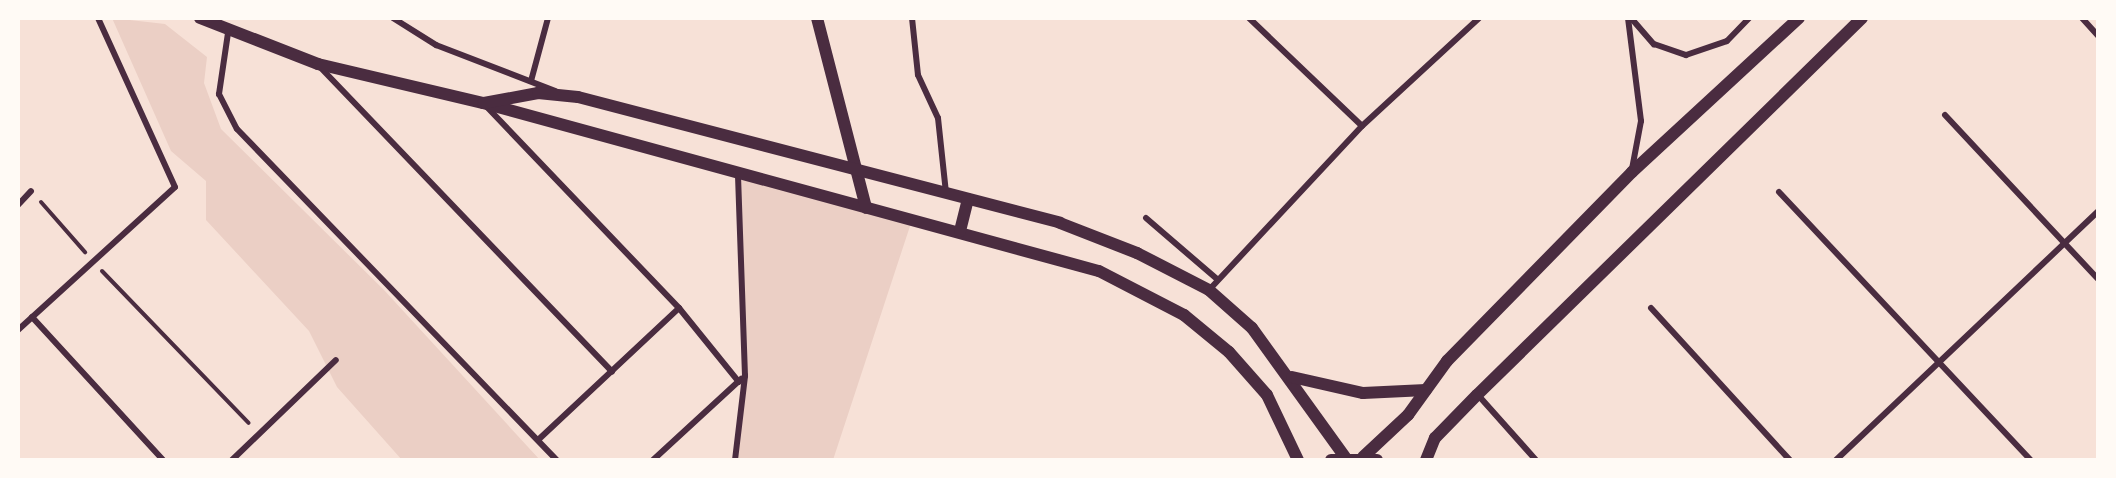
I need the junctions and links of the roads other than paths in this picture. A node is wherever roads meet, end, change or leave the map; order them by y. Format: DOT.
graph roads {
  1 [pos="98,18"];
  2 [pos="200,18"];
  3 [pos="393,18"];
  4 [pos="548,18"];
  5 [pos="817,18"];
  6 [pos="912,18"];
  7 [pos="1249,18"];
  8 [pos="1479,18"];
  9 [pos="1629,18"];
  10 [pos="1749,18"];
  11 [pos="1799,18"];
  12 [pos="1862,18"];
  13 [pos="2082,18"];
  14 [pos="228,33"];
  15 [pos="2098,36"];
  16 [pos="318,64"];
  17 [pos="531,81"];
  18 [pos="563,95"];
  19 [pos="483,103"];
  20 [pos="1945,115"];
  21 [pos="1362,126"];
  22 [pos="856,169"];
  23 [pos="1632,172"];
  24 [pos="738,176"];
  25 [pos="31,191"];
  26 [pos="1779,192"];
  27 [pos="946,194"];
  28 [pos="968,199"];
  29 [pos="18,205"];
  30 [pos="866,208"];
  31 [pos="2098,211"];
  32 [pos="1146,218"];
  33 [pos="960,231"];
  34 [pos="2064,241"];
  35 [pos="1217,279"];
  36 [pos="2098,279"];
  37 [pos="1209,290"];
  38 [pos="679,308"];
  39 [pos="1651,309"];
  40 [pos="32,317"];
  41 [pos="18,330"];
  42 [pos="1937,359"];
  43 [pos="336,360"];
  44 [pos="612,372"];
  45 [pos="745,376"];
  46 [pos="1292,377"];
  47 [pos="739,382"];
  48 [pos="1426,390"];
  49 [pos="1477,395"];
  50 [pos="538,440"];
  51 [pos="1345,457"];
  52 [pos="1363,457"];
  53 [pos="163,460"];
  54 [pos="232,460"];
  55 [pos="557,460"];
  56 [pos="653,460"];
  57 [pos="735,460"];
  58 [pos="1298,460"];
  59 [pos="1331,460"];
  60 [pos="1377,460"];
  61 [pos="1426,460"];
  62 [pos="1536,460"];
  63 [pos="1790,460"];
  64 [pos="1836,460"];
  65 [pos="2031,460"];
  1 -- 40 [label="street"];
  2 -- 14 [label="main road"];
  3 -- 17 [label="street"];
  4 -- 17 [label="street"];
  5 -- 22 [label="main road"];
  6 -- 27 [label="street"];
  7 -- 21 [label="street"];
  8 -- 21 [label="street"];
  9 -- 10 [label="street"];
  9 -- 23 [label="street"];
  11 -- 23 [label="main road"];
  12 -- 49 [label="main road"];
  13 -- 15 [label="street"];
  14 -- 16 [label="main road"];
  14 -- 50 [label="street"];
  16 -- 19 [label="main road"];
  16 -- 44 [label="street"];
  17 -- 18 [label="street"];
  18 -- 19 [label="main road"];
  18 -- 22 [label="main road"];
  19 -- 24 [label="main road"];
  19 -- 38 [label="street"];
  20 -- 34 [label="street"];
  21 -- 35 [label="street"];
  22 -- 27 [label="main road"];
  22 -- 30 [label="main road"];
  23 -- 48 [label="main road"];
  24 -- 30 [label="main road"];
  24 -- 45 [label="street"];
  25 -- 29 [label="street"];
  26 -- 42 [label="street"];
  27 -- 28 [label="main road"];
  28 -- 33 [label="main road"];
  28 -- 37 [label="main road"];
  30 -- 33 [label="main road"];
  31 -- 34 [label="street"];
  32 -- 35 [label="street"];
  33 -- 58 [label="main road"];
  34 -- 36 [label="street"];
  34 -- 42 [label="street"];
  35 -- 37 [label="street"];
  37 -- 46 [label="main road"];
  38 -- 44 [label="street"];
  38 -- 47 [label="street"];
  39 -- 63 [label="street"];
  40 -- 41 [label="street"];
  40 -- 53 [label="street"];
  42 -- 64 [label="street"];
  42 -- 65 [label="street"];
  43 -- 54 [label="street"];
  44 -- 50 [label="street"];
  45 -- 47 [label="street"];
  45 -- 57 [label="street"];
  46 -- 48 [label="main road"];
  46 -- 51 [label="main road"];
  47 -- 56 [label="street"];
  48 -- 52 [label="main road"];
  49 -- 61 [label="main road"];
  49 -- 62 [label="street"];
  50 -- 55 [label="street"];
  51 -- 52 [label="main road"];
  51 -- 59 [label="main road"];
  52 -- 60 [label="main road"];
}
